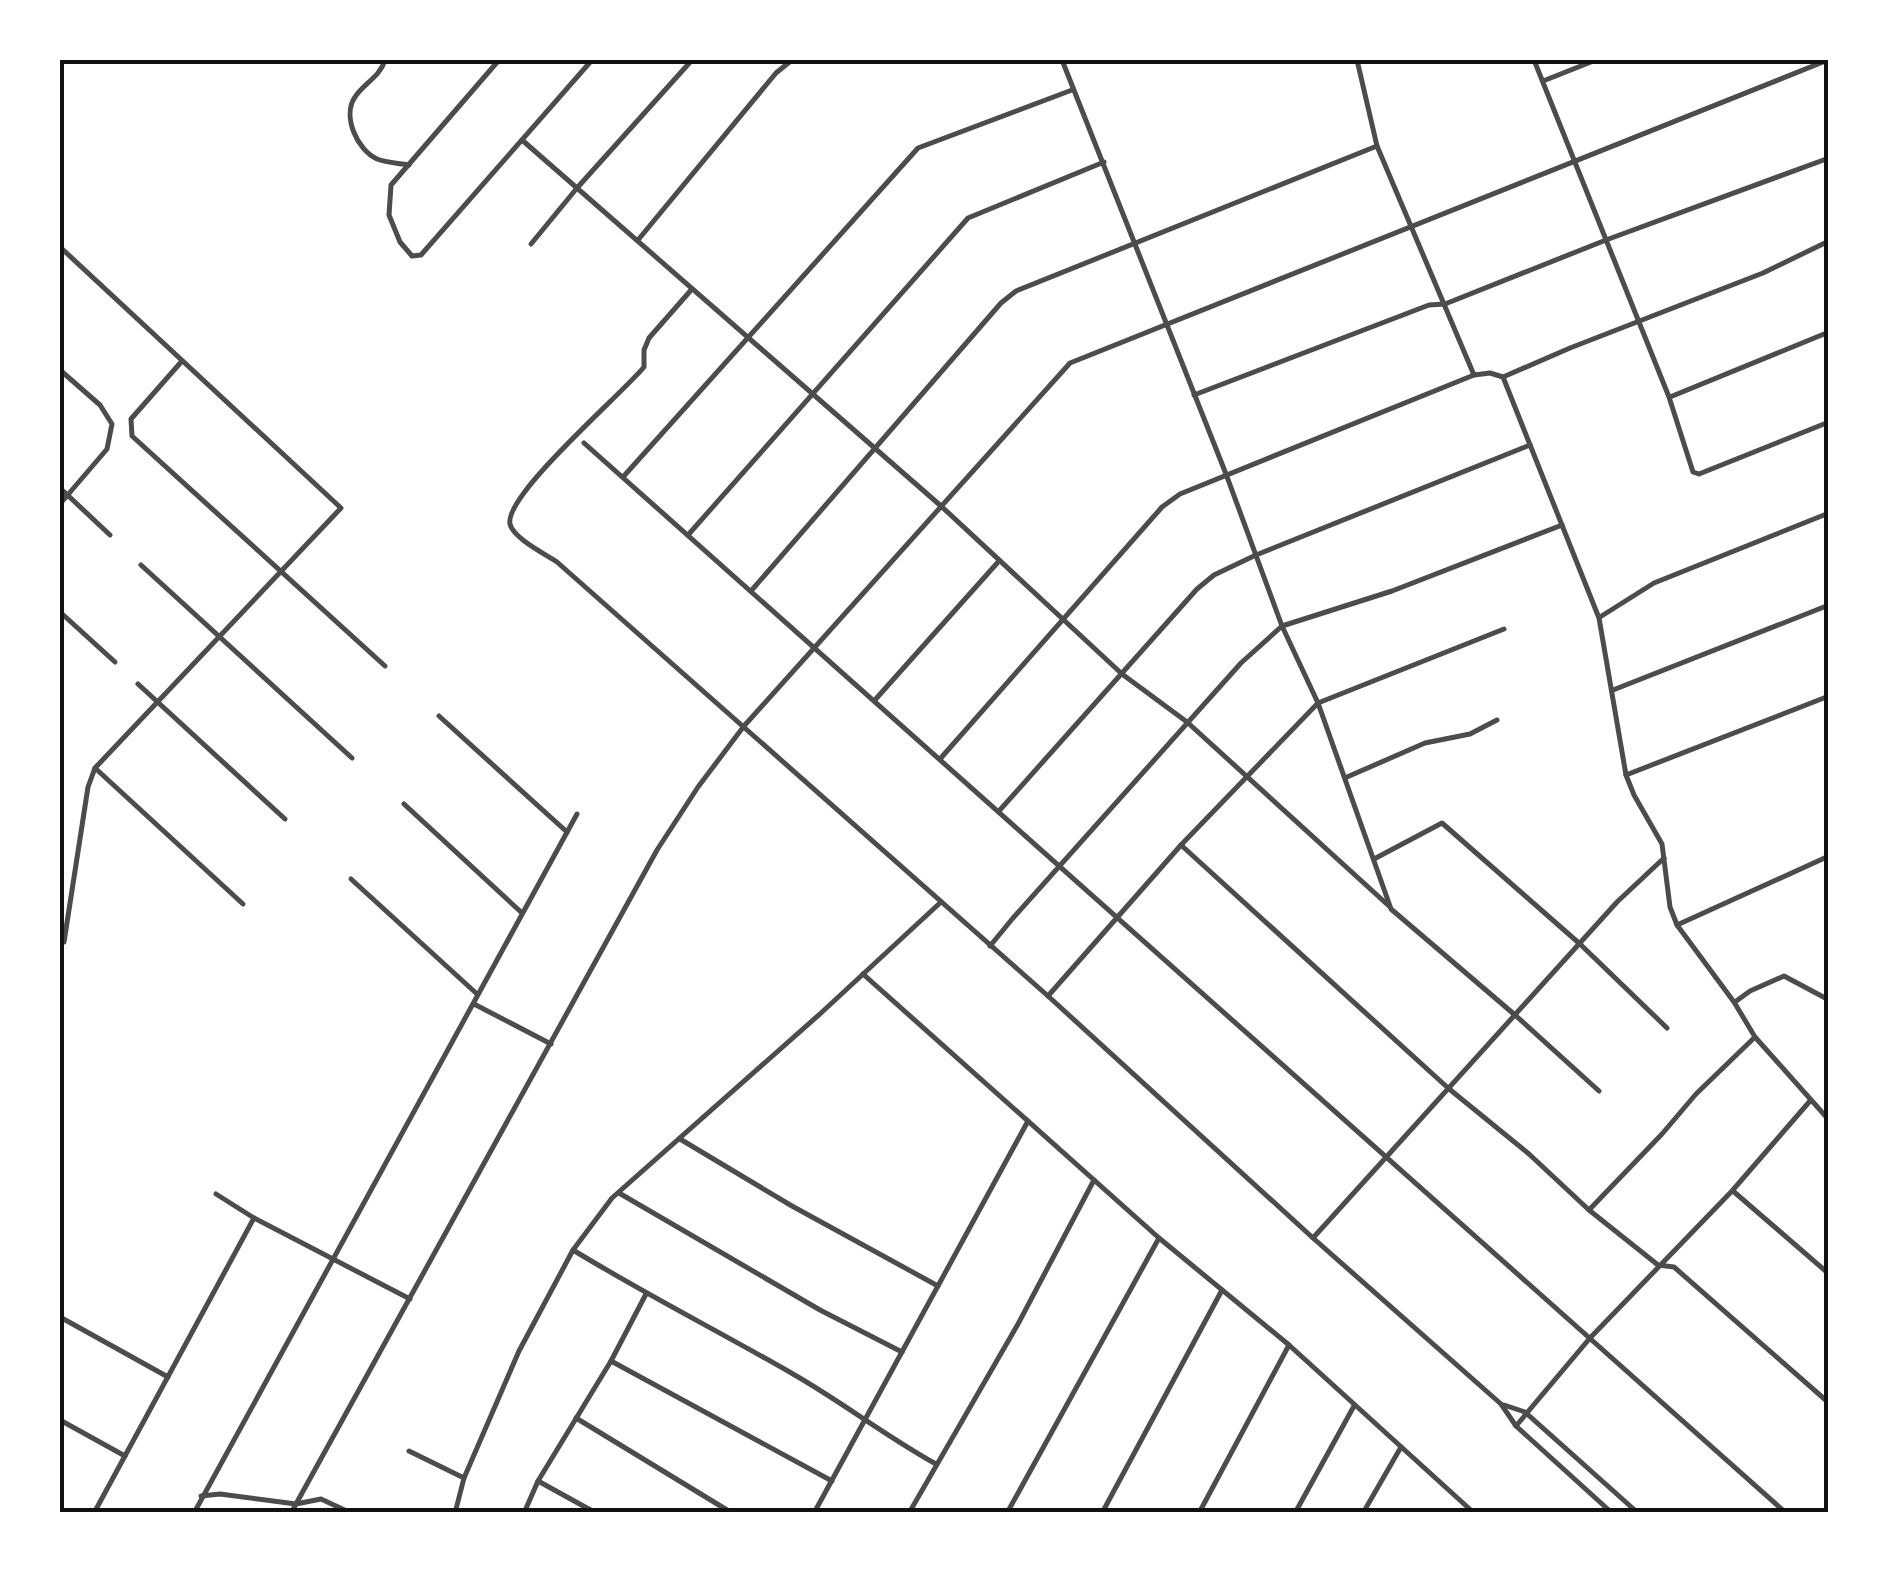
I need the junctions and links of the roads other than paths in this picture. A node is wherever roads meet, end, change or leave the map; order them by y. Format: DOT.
graph roads {
  1 [pos="385,60"];
  2 [pos="500,60"];
  3 [pos="592,60"];
  4 [pos="692,60"];
  5 [pos="792,60"];
  6 [pos="1062,60"];
  7 [pos="1357,60"];
  8 [pos="1534,60"];
  9 [pos="1596,60"];
  10 [pos="1824,61"];
  11 [pos="1542,81"];
  12 [pos="1074,90"];
  13 [pos="522,140"];
  14 [pos="1377,146"];
  15 [pos="1829,158"];
  16 [pos="1574,161"];
  17 [pos="1104,162"];
  18 [pos="409,164"];
  19 [pos="577,188"];
  20 [pos="1412,226"];
  21 [pos="1606,240"];
  22 [pos="637,241"];
  23 [pos="1829,241"];
  24 [pos="1134,242"];
  25 [pos="531,244"];
  26 [pos="60,247"];
  27 [pos="692,289"];
  28 [pos="1445,304"];
  29 [pos="1637,323"];
  30 [pos="1166,324"];
  31 [pos="1829,332"];
  32 [pos="748,338"];
  33 [pos="182,360"];
  34 [pos="60,370"];
  35 [pos="1474,375"];
  36 [pos="1503,378"];
  37 [pos="812,394"];
  38 [pos="1194,394"];
  39 [pos="1668,397"];
  40 [pos="1829,422"];
  41 [pos="584,442"];
  42 [pos="1530,444"];
  43 [pos="875,449"];
  44 [pos="1226,474"];
  45 [pos="623,477"];
  46 [pos="60,488"];
  47 [pos="68,496"];
  48 [pos="60,504"];
  49 [pos="941,506"];
  50 [pos="1829,513"];
  51 [pos="1562,525"];
  52 [pos="688,534"];
  53 [pos="110,535"];
  54 [pos="1256,555"];
  55 [pos="999,561"];
  56 [pos="141,565"];
  57 [pos="281,572"];
  58 [pos="751,591"];
  59 [pos="1829,606"];
  60 [pos="60,612"];
  61 [pos="1599,618"];
  62 [pos="1062,619"];
  63 [pos="1282,626"];
  64 [pos="1504,628"];
  65 [pos="219,637"];
  66 [pos="815,648"];
  67 [pos="115,662"];
  68 [pos="384,666"];
  69 [pos="1122,674"];
  70 [pos="138,684"];
  71 [pos="1613,690"];
  72 [pos="1829,696"];
  73 [pos="874,701"];
  74 [pos="158,702"];
  75 [pos="1318,703"];
  76 [pos="439,716"];
  77 [pos="1498,720"];
  78 [pos="1188,722"];
  79 [pos="744,726"];
  80 [pos="352,758"];
  81 [pos="940,759"];
  82 [pos="96,768"];
  83 [pos="1246,775"];
  84 [pos="1626,775"];
  85 [pos="1346,777"];
  86 [pos="404,804"];
  87 [pos="998,812"];
  88 [pos="577,814"];
  89 [pos="285,818"];
  90 [pos="567,832"];
  91 [pos="1182,844"];
  92 [pos="1829,856"];
  93 [pos="1664,858"];
  94 [pos="1374,859"];
  95 [pos="1060,866"];
  96 [pos="351,879"];
  97 [pos="941,902"];
  98 [pos="243,904"];
  99 [pos="1392,909"];
  100 [pos="522,913"];
  101 [pos="1118,918"];
  102 [pos="1677,925"];
  103 [pos="64,942"];
  104 [pos="1580,944"];
  105 [pos="990,946"];
  106 [pos="863,974"];
  107 [pos="478,994"];
  108 [pos="1048,996"];
  109 [pos="1829,1000"];
  110 [pos="1734,1002"];
  111 [pos="472,1004"];
  112 [pos="1515,1015"];
  113 [pos="1667,1028"];
  114 [pos="1755,1037"];
  115 [pos="551,1044"];
  116 [pos="1448,1088"];
  117 [pos="1600,1091"];
  118 [pos="1810,1101"];
  119 [pos="1829,1120"];
  120 [pos="1028,1121"];
  121 [pos="680,1139"];
  122 [pos="1386,1157"];
  123 [pos="1094,1180"];
  124 [pos="1732,1190"];
  125 [pos="618,1193"];
  126 [pos="216,1194"];
  127 [pos="1589,1210"];
  128 [pos="254,1218"];
  129 [pos="1159,1238"];
  130 [pos="1313,1238"];
  131 [pos="573,1250"];
  132 [pos="332,1258"];
  133 [pos="1658,1265"];
  134 [pos="1829,1274"];
  135 [pos="938,1286"];
  136 [pos="1222,1290"];
  137 [pos="646,1294"];
  138 [pos="410,1299"];
  139 [pos="60,1317"];
  140 [pos="1590,1338"];
  141 [pos="1289,1345"];
  142 [pos="902,1352"];
  143 [pos="611,1361"];
  144 [pos="168,1377"];
  145 [pos="1829,1402"];
  146 [pos="1502,1404"];
  147 [pos="1354,1405"];
  148 [pos="1525,1412"];
  149 [pos="576,1418"];
  150 [pos="60,1420"];
  151 [pos="864,1422"];
  152 [pos="1516,1426"];
  153 [pos="1401,1447"];
  154 [pos="409,1451"];
  155 [pos="125,1456"];
  156 [pos="936,1464"];
  157 [pos="464,1478"];
  158 [pos="538,1481"];
  159 [pos="832,1481"];
  160 [pos="202,1496"];
  161 [pos="1462,1502"];
  162 [pos="296,1504"];
  163 [pos="94,1513"];
  164 [pos="194,1513"];
  165 [pos="291,1513"];
  166 [pos="351,1513"];
  167 [pos="455,1513"];
  168 [pos="524,1513"];
  169 [pos="596,1513"];
  170 [pos="732,1513"];
  171 [pos="814,1513"];
  172 [pos="909,1513"];
  173 [pos="1007,1513"];
  174 [pos="1102,1513"];
  175 [pos="1199,1513"];
  176 [pos="1296,1513"];
  177 [pos="1363,1513"];
  178 [pos="1455,1513"];
  179 [pos="1474,1513"];
  180 [pos="1612,1513"];
  181 [pos="1638,1513"];
  182 [pos="1786,1513"];
  1 -- 18 [label="street"];
  2 -- 18 [label="street"];
  3 -- 13 [label="street"];
  4 -- 19 [label="street"];
  5 -- 22 [label="street"];
  6 -- 12 [label="street"];
  7 -- 14 [label="street"];
  8 -- 11 [label="street"];
  9 -- 11 [label="street"];
  10 -- 16 [label="street"];
  11 -- 16 [label="street"];
  12 -- 17 [label="street"];
  12 -- 32 [label="street"];
  13 -- 18 [label="street"];
  13 -- 19 [label="street"];
  14 -- 20 [label="street"];
  14 -- 24 [label="street"];
  15 -- 21 [label="street"];
  16 -- 20 [label="street"];
  16 -- 21 [label="street"];
  17 -- 24 [label="street"];
  17 -- 37 [label="street"];
  19 -- 22 [label="street"];
  19 -- 25 [label="street"];
  20 -- 28 [label="street"];
  20 -- 30 [label="street"];
  21 -- 28 [label="street"];
  21 -- 29 [label="street"];
  22 -- 27 [label="street"];
  23 -- 29 [label="street"];
  24 -- 30 [label="street"];
  24 -- 43 [label="street"];
  26 -- 33 [label="street"];
  27 -- 32 [label="street"];
  27 -- 79 [label="street"];
  28 -- 35 [label="street"];
  28 -- 38 [label="street"];
  29 -- 36 [label="street"];
  29 -- 39 [label="street"];
  30 -- 38 [label="street"];
  30 -- 49 [label="street"];
  31 -- 39 [label="street"];
  32 -- 37 [label="street"];
  32 -- 45 [label="street"];
  33 -- 57 [label="street"];
  33 -- 57 [label="street"];
  34 -- 47 [label="street"];
  35 -- 36 [label="street"];
  35 -- 44 [label="street"];
  36 -- 42 [label="street"];
  37 -- 43 [label="street"];
  37 -- 52 [label="street"];
  38 -- 44 [label="street"];
  39 -- 40 [label="street"];
  41 -- 45 [label="street"];
  42 -- 51 [label="street"];
  42 -- 54 [label="street"];
  43 -- 49 [label="street"];
  43 -- 58 [label="street"];
  44 -- 54 [label="street"];
  44 -- 62 [label="street"];
  45 -- 52 [label="street"];
  46 -- 47 [label="street"];
  47 -- 48 [label="street"];
  47 -- 53 [label="street"];
  49 -- 55 [label="street"];
  49 -- 66 [label="street"];
  50 -- 61 [label="street"];
  51 -- 61 [label="street"];
  51 -- 63 [label="street"];
  52 -- 58 [label="street"];
  54 -- 63 [label="street"];
  54 -- 69 [label="street"];
  55 -- 62 [label="street"];
  55 -- 73 [label="street"];
  56 -- 65 [label="street"];
  57 -- 65 [label="street"];
  57 -- 68 [label="street"];
  58 -- 66 [label="street"];
  59 -- 71 [label="street"];
  60 -- 67 [label="street"];
  61 -- 71 [label="street"];
  62 -- 69 [label="street"];
  62 -- 81 [label="street"];
  63 -- 75 [label="street"];
  63 -- 78 [label="street"];
  64 -- 75 [label="street"];
  65 -- 74 [label="street"];
  65 -- 80 [label="street"];
  66 -- 73 [label="street"];
  66 -- 79 [label="street"];
  69 -- 78 [label="street"];
  69 -- 87 [label="street"];
  70 -- 74 [label="street"];
  71 -- 84 [label="street"];
  72 -- 84 [label="street"];
  73 -- 81 [label="street"];
  74 -- 82 [label="street"];
  74 -- 89 [label="street"];
  75 -- 83 [label="street"];
  75 -- 85 [label="street"];
  76 -- 90 [label="street"];
  77 -- 85 [label="street"];
  78 -- 83 [label="street"];
  78 -- 95 [label="street"];
  79 -- 97 [label="street"];
  79 -- 115 [label="street"];
  81 -- 87 [label="street"];
  82 -- 98 [label="street"];
  82 -- 103 [label="street"];
  83 -- 91 [label="street"];
  83 -- 99 [label="street"];
  84 -- 93 [label="street"];
  85 -- 94 [label="street"];
  86 -- 100 [label="street"];
  87 -- 95 [label="street"];
  88 -- 90 [label="street"];
  90 -- 100 [label="street"];
  91 -- 101 [label="street"];
  91 -- 116 [label="street"];
  92 -- 102 [label="street"];
  93 -- 102 [label="street"];
  93 -- 104 [label="street"];
  94 -- 99 [label="street"];
  94 -- 104 [label="street"];
  95 -- 101 [label="street"];
  95 -- 105 [label="street"];
  96 -- 107 [label="street"];
  97 -- 105 [label="street"];
  97 -- 106 [label="street"];
  99 -- 112 [label="street"];
  100 -- 107 [label="street"];
  101 -- 108 [label="street"];
  101 -- 122 [label="street"];
  102 -- 110 [label="street"];
  104 -- 112 [label="street"];
  104 -- 113 [label="street"];
  105 -- 108 [label="street"];
  106 -- 120 [label="street"];
  106 -- 121 [label="street"];
  107 -- 111 [label="street"];
  108 -- 130 [label="street"];
  109 -- 110 [label="street"];
  110 -- 114 [label="street"];
  111 -- 115 [label="street"];
  111 -- 132 [label="street"];
  112 -- 116 [label="street"];
  112 -- 117 [label="street"];
  114 -- 118 [label="street"];
  114 -- 127 [label="street"];
  115 -- 138 [label="street"];
  116 -- 122 [label="street"];
  116 -- 127 [label="street"];
  118 -- 119 [label="street"];
  118 -- 124 [label="street"];
  120 -- 123 [label="street"];
  120 -- 135 [label="street"];
  121 -- 125 [label="street"];
  121 -- 135 [label="street"];
  122 -- 130 [label="street"];
  122 -- 140 [label="street"];
  123 -- 129 [label="street"];
  123 -- 156 [label="street"];
  124 -- 133 [label="street"];
  124 -- 134 [label="street"];
  125 -- 131 [label="street"];
  125 -- 142 [label="street"];
  126 -- 128 [label="street"];
  127 -- 133 [label="street"];
  128 -- 132 [label="street"];
  128 -- 144 [label="street"];
  129 -- 136 [label="street"];
  129 -- 173 [label="street"];
  130 -- 146 [label="street"];
  131 -- 137 [label="street"];
  131 -- 157 [label="street"];
  132 -- 138 [label="street"];
  132 -- 160 [label="street"];
  133 -- 140 [label="street"];
  133 -- 145 [label="street"];
  135 -- 142 [label="street"];
  136 -- 141 [label="street"];
  136 -- 174 [label="street"];
  137 -- 143 [label="street"];
  137 -- 151 [label="street"];
  138 -- 162 [label="street"];
  139 -- 144 [label="street"];
  140 -- 148 [label="street"];
  140 -- 182 [label="street"];
  141 -- 147 [label="street"];
  141 -- 175 [label="street"];
  142 -- 151 [label="street"];
  143 -- 149 [label="street"];
  143 -- 159 [label="street"];
  144 -- 155 [label="street"];
  146 -- 148 [label="street"];
  146 -- 152 [label="street"];
  147 -- 153 [label="street"];
  147 -- 176 [label="street"];
  148 -- 152 [label="street"];
  148 -- 181 [label="street"];
  149 -- 158 [label="street"];
  149 -- 170 [label="street"];
  150 -- 155 [label="street"];
  151 -- 156 [label="street"];
  151 -- 159 [label="street"];
  152 -- 180 [label="street"];
  153 -- 161 [label="street"];
  153 -- 177 [label="street"];
  154 -- 157 [label="street"];
  155 -- 163 [label="street"];
  156 -- 172 [label="street"];
  157 -- 167 [label="street"];
  158 -- 168 [label="street"];
  158 -- 169 [label="street"];
  159 -- 171 [label="street"];
  160 -- 162 [label="street"];
  160 -- 164 [label="street"];
  161 -- 178 [label="street"];
  161 -- 179 [label="street"];
  162 -- 165 [label="street"];
  162 -- 166 [label="street"];
}
